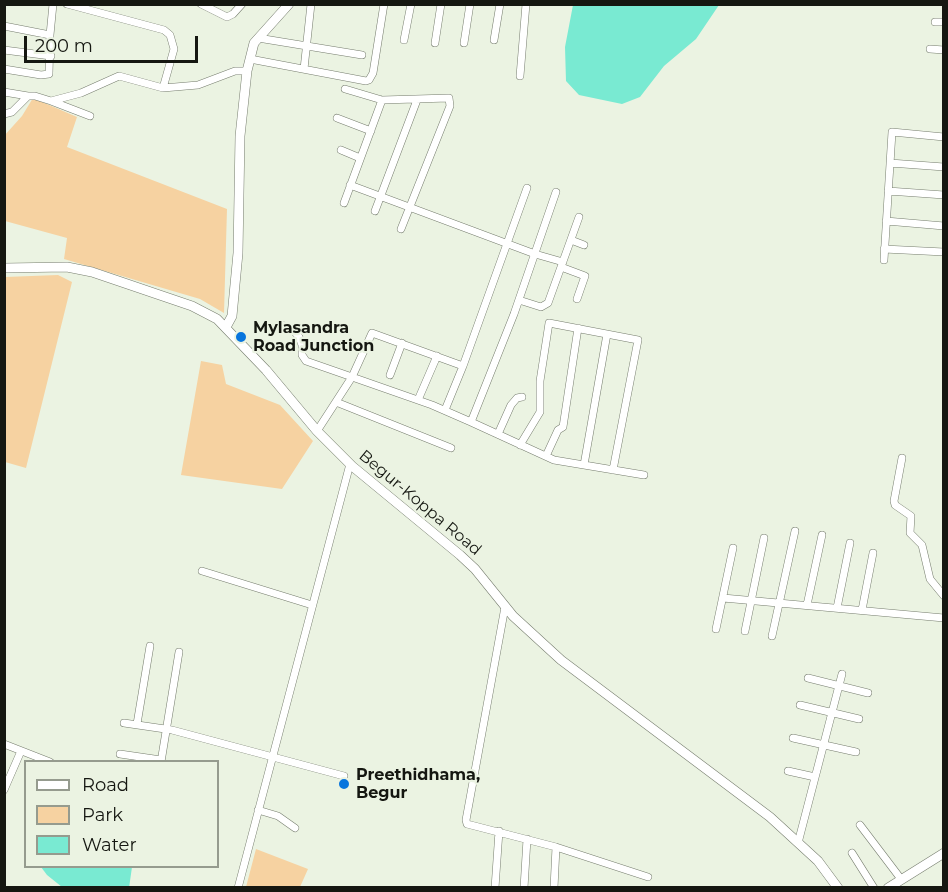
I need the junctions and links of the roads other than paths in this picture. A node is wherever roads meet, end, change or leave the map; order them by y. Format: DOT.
graph roads {
  1 [pos="53,4"];
  2 [pos="67,4"];
  3 [pos="201,4"];
  4 [pos="242,4"];
  5 [pos="289,4"];
  6 [pos="311,4"];
  7 [pos="384,4"];
  8 [pos="411,4"];
  9 [pos="441,4"];
  10 [pos="470,4"];
  11 [pos="500,4"];
  12 [pos="526,4"];
  13 [pos="935,22"];
  14 [pos="944,22"];
  15 [pos="4,26"];
  16 [pos="50,35"];
  17 [pos="258,38"];
  18 [pos="404,40"];
  19 [pos="494,40"];
  20 [pos="435,43"];
  21 [pos="464,43"];
  22 [pos="308,47"];
  23 [pos="930,49"];
  24 [pos="4,50"];
  25 [pos="944,50"];
  26 [pos="362,55"];
  27 [pos="51,56"];
  28 [pos="250,59"];
  29 [pos="4,69"];
  30 [pos="304,69"];
  31 [pos="247,71"];
  32 [pos="520,76"];
  33 [pos="163,88"];
  34 [pos="345,89"];
  35 [pos="4,92"];
  36 [pos="28,96"];
  37 [pos="382,100"];
  38 [pos="417,100"];
  39 [pos="51,101"];
  40 [pos="4,114"];
  41 [pos="90,116"];
  42 [pos="338,118"];
  43 [pos="371,131"];
  44 [pos="944,137"];
  45 [pos="341,150"];
  46 [pos="360,158"];
  47 [pos="890,163"];
  48 [pos="944,167"];
  49 [pos="350,185"];
  50 [pos="527,188"];
  51 [pos="556,192"];
  52 [pos="888,192"];
  53 [pos="944,195"];
  54 [pos="380,196"];
  55 [pos="344,203"];
  56 [pos="410,207"];
  57 [pos="375,211"];
  58 [pos="579,217"];
  59 [pos="886,221"];
  60 [pos="944,226"];
  61 [pos="401,230"];
  62 [pos="571,240"];
  63 [pos="507,244"];
  64 [pos="584,245"];
  65 [pos="884,249"];
  66 [pos="944,252"];
  67 [pos="535,254"];
  68 [pos="884,261"];
  69 [pos="562,265"];
  70 [pos="4,268"];
  71 [pos="577,299"];
  72 [pos="519,300"];
  73 [pos="280,324"];
  74 [pos="226,327"];
  75 [pos="578,328"];
  76 [pos="607,334"];
  77 [pos="402,343"];
  78 [pos="437,356"];
  79 [pos="463,366"];
  80 [pos="390,375"];
  81 [pos="352,376"];
  82 [pos="522,397"];
  83 [pos="418,400"];
  84 [pos="336,402"];
  85 [pos="445,410"];
  86 [pos="471,422"];
  87 [pos="317,431"];
  88 [pos="498,434"];
  89 [pos="520,445"];
  90 [pos="451,448"];
  91 [pos="546,456"];
  92 [pos="902,458"];
  93 [pos="350,464"];
  94 [pos="584,465"];
  95 [pos="613,470"];
  96 [pos="644,475"];
  97 [pos="795,531"];
  98 [pos="822,535"];
  99 [pos="764,538"];
  100 [pos="850,543"];
  101 [pos="733,548"];
  102 [pos="873,553"];
  103 [pos="202,571"];
  104 [pos="944,596"];
  105 [pos="723,598"];
  106 [pos="752,600"];
  107 [pos="780,603"];
  108 [pos="312,605"];
  109 [pos="807,605"];
  110 [pos="505,607"];
  111 [pos="837,608"];
  112 [pos="862,610"];
  113 [pos="944,618"];
  114 [pos="717,629"];
  115 [pos="745,631"];
  116 [pos="772,636"];
  117 [pos="150,646"];
  118 [pos="179,652"];
  119 [pos="842,674"];
  120 [pos="808,678"];
  121 [pos="839,685"];
  122 [pos="868,693"];
  123 [pos="800,705"];
  124 [pos="832,712"];
  125 [pos="859,719"];
  126 [pos="124,723"];
  127 [pos="137,724"];
  128 [pos="166,729"];
  129 [pos="793,738"];
  130 [pos="4,744"];
  131 [pos="824,744"];
  132 [pos="21,751"];
  133 [pos="856,752"];
  134 [pos="120,754"];
  135 [pos="272,758"];
  136 [pos="45,760"];
  137 [pos="155,760"];
  138 [pos="161,760"];
  139 [pos="788,771"];
  140 [pos="344,776"];
  141 [pos="815,777"];
  142 [pos="4,790"];
  143 [pos="258,810"];
  144 [pos="860,825"];
  145 [pos="295,828"];
  146 [pos="499,831"];
  147 [pos="527,839"];
  148 [pos="798,843"];
  149 [pos="556,847"];
  150 [pos="944,852"];
  151 [pos="852,853"];
  152 [pos="648,877"];
  153 [pos="901,879"];
  154 [pos="238,888"];
  155 [pos="495,888"];
  156 [pos="524,888"];
  157 [pos="554,888"];
  158 [pos="838,888"];
  159 [pos="874,888"];
  160 [pos="888,888"];
  1 -- 16 [label="street"];
  2 -- 33 [label="street"];
  3 -- 4 [label="street"];
  5 -- 17 [label="main road"];
  6 -- 22 [label="street"];
  7 -- 30 [label="street"];
  8 -- 18 [label="street"];
  9 -- 20 [label="street"];
  10 -- 21 [label="street"];
  11 -- 19 [label="street"];
  12 -- 32 [label="street"];
  13 -- 14 [label="street"];
  15 -- 16 [label="street"];
  16 -- 27 [label="street"];
  17 -- 22 [label="street"];
  17 -- 28 [label="main road"];
  22 -- 26 [label="street"];
  22 -- 30 [label="street"];
  23 -- 25 [label="street"];
  24 -- 27 [label="street"];
  27 -- 29 [label="street"];
  28 -- 30 [label="street"];
  28 -- 31 [label="main road"];
  31 -- 33 [label="street"];
  31 -- 74 [label="main road"];
  33 -- 39 [label="street"];
  34 -- 37 [label="street"];
  35 -- 36 [label="street"];
  36 -- 39 [label="street"];
  36 -- 40 [label="street"];
  37 -- 38 [label="street"];
  37 -- 43 [label="street"];
  38 -- 54 [label="street"];
  38 -- 56 [label="street"];
  39 -- 41 [label="street"];
  42 -- 43 [label="street"];
  43 -- 46 [label="street"];
  44 -- 47 [label="street"];
  45 -- 46 [label="street"];
  46 -- 49 [label="street"];
  47 -- 48 [label="street"];
  47 -- 52 [label="street"];
  49 -- 54 [label="street"];
  49 -- 55 [label="street"];
  50 -- 63 [label="street"];
  51 -- 67 [label="street"];
  52 -- 53 [label="street"];
  52 -- 59 [label="street"];
  54 -- 56 [label="street"];
  54 -- 57 [label="street"];
  56 -- 61 [label="street"];
  56 -- 63 [label="street"];
  58 -- 62 [label="street"];
  59 -- 60 [label="street"];
  59 -- 65 [label="street"];
  62 -- 64 [label="street"];
  62 -- 69 [label="street"];
  63 -- 67 [label="street"];
  63 -- 79 [label="street"];
  65 -- 66 [label="street"];
  65 -- 68 [label="street"];
  67 -- 69 [label="street"];
  67 -- 72 [label="street"];
  69 -- 71 [label="street"];
  69 -- 72 [label="street"];
  70 -- 74 [label="main road, Begur-Koppa Road"];
  72 -- 86 [label="street"];
  73 -- 81 [label="street"];
  74 -- 87 [label="main road, Begur-Koppa Road"];
  75 -- 76 [label="street"];
  75 -- 89 [label="street"];
  75 -- 91 [label="street"];
  76 -- 94 [label="street"];
  76 -- 95 [label="street"];
  77 -- 78 [label="street"];
  77 -- 80 [label="street"];
  77 -- 81 [label="street"];
  78 -- 79 [label="street"];
  78 -- 83 [label="street"];
  79 -- 85 [label="street"];
  81 -- 83 [label="street"];
  81 -- 84 [label="street"];
  82 -- 88 [label="street"];
  83 -- 85 [label="street"];
  84 -- 87 [label="street"];
  84 -- 90 [label="street"];
  85 -- 86 [label="street"];
  86 -- 88 [label="street"];
  87 -- 93 [label="main road, Begur-Koppa Road"];
  88 -- 89 [label="street"];
  89 -- 91 [label="street"];
  91 -- 94 [label="street"];
  92 -- 104 [label="street"];
  93 -- 108 [label="street"];
  93 -- 110 [label="main road, Begur-Koppa Road"];
  94 -- 95 [label="street"];
  95 -- 96 [label="street"];
  97 -- 107 [label="street"];
  98 -- 109 [label="street"];
  99 -- 106 [label="street"];
  100 -- 111 [label="street"];
  101 -- 105 [label="street"];
  102 -- 112 [label="street"];
  103 -- 108 [label="street"];
  105 -- 106 [label="street"];
  105 -- 114 [label="street"];
  106 -- 107 [label="street"];
  106 -- 115 [label="street"];
  107 -- 109 [label="street"];
  107 -- 116 [label="street"];
  108 -- 135 [label="street"];
  109 -- 111 [label="street"];
  110 -- 146 [label="street"];
  110 -- 148 [label="main road, Begur-Koppa Road"];
  111 -- 112 [label="street"];
  112 -- 113 [label="street"];
  117 -- 127 [label="street"];
  118 -- 128 [label="street"];
  119 -- 121 [label="street"];
  120 -- 121 [label="street"];
  121 -- 122 [label="street"];
  121 -- 124 [label="street"];
  123 -- 124 [label="street"];
  124 -- 125 [label="street"];
  124 -- 131 [label="street"];
  126 -- 127 [label="street"];
  127 -- 128 [label="street"];
  128 -- 135 [label="street"];
  128 -- 138 [label="street"];
  129 -- 131 [label="street"];
  130 -- 132 [label="street"];
  131 -- 133 [label="street"];
  131 -- 141 [label="street"];
  132 -- 136 [label="street"];
  132 -- 142 [label="street"];
  134 -- 137 [label="street"];
  135 -- 140 [label="street"];
  135 -- 143 [label="street"];
  139 -- 141 [label="street"];
  141 -- 148 [label="street"];
  143 -- 145 [label="street"];
  143 -- 154 [label="street"];
  144 -- 153 [label="street"];
  146 -- 147 [label="street"];
  146 -- 155 [label="street"];
  147 -- 149 [label="street"];
  147 -- 156 [label="street"];
  148 -- 158 [label="main road, Begur-Koppa Road"];
  149 -- 152 [label="street"];
  149 -- 157 [label="street"];
  150 -- 153 [label="main road"];
  151 -- 159 [label="street"];
  153 -- 160 [label="main road"];
}
